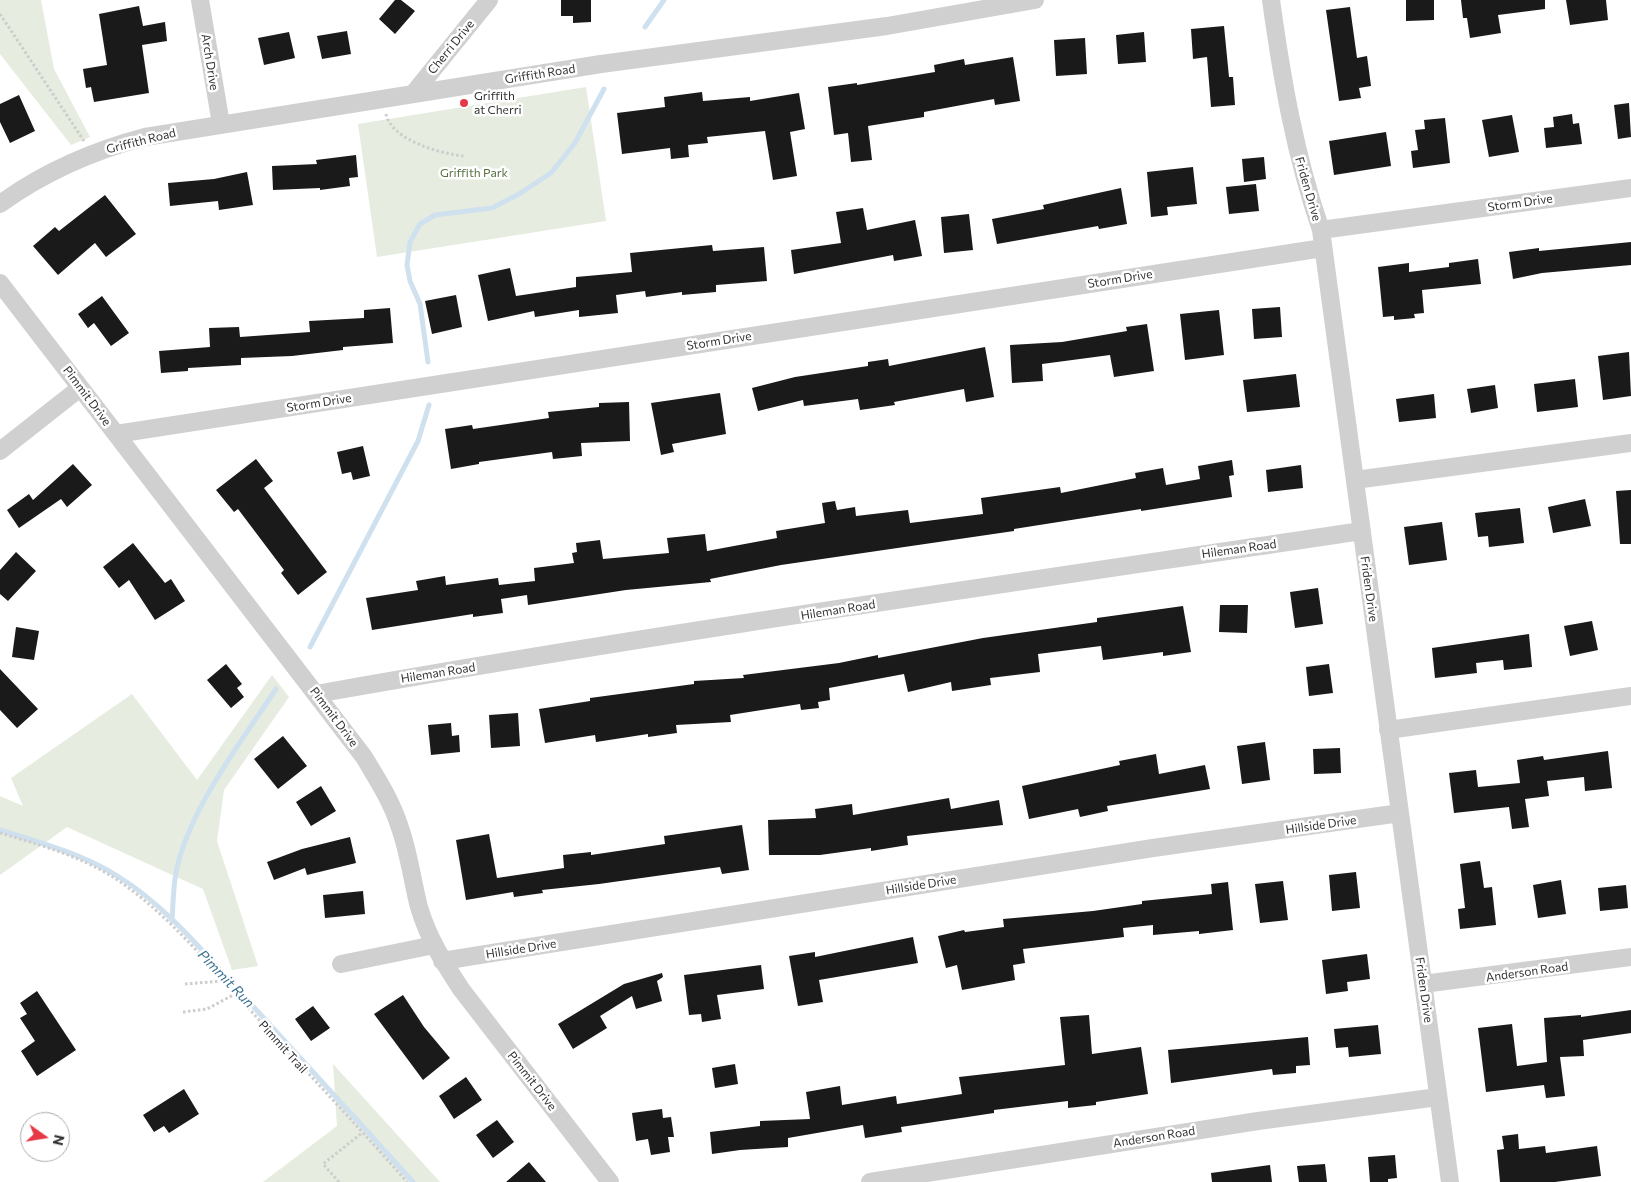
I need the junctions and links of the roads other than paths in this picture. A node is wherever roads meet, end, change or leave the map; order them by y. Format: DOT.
graph roads {
  1 [pos="200,0"];
  2 [pos="489,0"];
  3 [pos="1035,0"];
  4 [pos="1271,0"];
  5 [pos="414,94"];
  6 [pos="220,124"];
  7 [pos="1631,188"];
  8 [pos="0,204"];
  9 [pos="1322,239"];
  10 [pos="0,283"];
  11 [pos="80,388"];
  12 [pos="116,434"];
  13 [pos="1631,443"];
  14 [pos="0,451"];
  15 [pos="1354,480"];
  16 [pos="1362,531"];
  17 [pos="316,694"];
  18 [pos="1631,696"];
  19 [pos="1388,730"];
  20 [pos="1400,813"];
  21 [pos="438,953"];
  22 [pos="1631,957"];
  23 [pos="341,964"];
  24 [pos="1423,984"];
  25 [pos="1438,1097"];
  26 [pos="610,1182"];
  27 [pos="870,1182"];
  28 [pos="1450,1182"];
  1 -- 6 [label="street, Arch Drive"];
  2 -- 5 [label="street, Cherri Drive"];
  3 -- 5 [label="street, Griffith Road"];
  4 -- 9 [label="street, Friden Drive"];
  5 -- 6 [label="street, Griffith Road"];
  6 -- 8 [label="street, Griffith Road"];
  7 -- 9 [label="street, Storm Drive"];
  9 -- 12 [label="street, Storm Drive"];
  9 -- 15 [label="street, Friden Drive"];
  10 -- 11 [label="street, Pimmit Drive"];
  11 -- 12 [label="street, Pimmit Drive"];
  11 -- 14 [label="street"];
  12 -- 17 [label="street, Pimmit Drive"];
  13 -- 15 [label="street"];
  15 -- 16 [label="street, Friden Drive"];
  16 -- 17 [label="street, Hileman Road"];
  16 -- 19 [label="street, Friden Drive"];
  17 -- 21 [label="street, Pimmit Drive"];
  18 -- 19 [label="street"];
  19 -- 20 [label="street, Friden Drive"];
  20 -- 21 [label="street, Hillside Drive"];
  20 -- 24 [label="street, Friden Drive"];
  21 -- 23 [label="street, Hillside Drive"];
  21 -- 26 [label="street, Pimmit Drive"];
  22 -- 24 [label="street, Anderson Road"];
  24 -- 25 [label="street, Friden Drive"];
  25 -- 27 [label="street, Anderson Road"];
  25 -- 28 [label="street, Friden Drive"];
}
